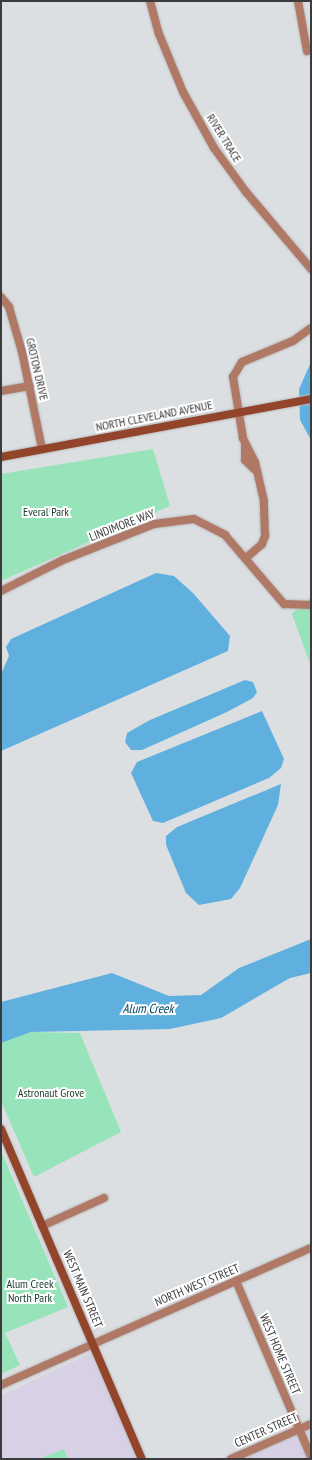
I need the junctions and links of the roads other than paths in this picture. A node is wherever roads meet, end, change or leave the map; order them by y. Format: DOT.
graph roads {
  1 [pos="150,1"];
  2 [pos="298,1"];
  3 [pos="307,51"];
  4 [pos="311,269"];
  5 [pos="1,297"];
  6 [pos="311,328"];
  7 [pos="30,386"];
  8 [pos="1,391"];
  9 [pos="311,399"];
  10 [pos="238,413"];
  11 [pos="42,449"];
  12 [pos="1,457"];
  13 [pos="246,558"];
  14 [pos="1,591"];
  15 [pos="311,605"];
  16 [pos="1,1129"];
  17 [pos="104,1198"];
  18 [pos="42,1226"];
  19 [pos="311,1248"];
  20 [pos="236,1281"];
  21 [pos="93,1344"];
  22 [pos="1,1385"];
  23 [pos="311,1424"];
  24 [pos="299,1429"];
  25 [pos="311,1457"];
  26 [pos="142,1459"];
  27 [pos="231,1459"];
  1 -- 4 [label="street, RIVER TRACE"];
  2 -- 3 [label="street"];
  5 -- 7 [label="street, GROTON DRIVE"];
  6 -- 10 [label="street"];
  7 -- 8 [label="street"];
  7 -- 11 [label="street, GROTON DRIVE"];
  9 -- 10 [label="main road, NORTH CLEVELAND AVENUE"];
  10 -- 11 [label="main road, NORTH CLEVELAND AVENUE"];
  10 -- 13 [label="street"];
  11 -- 12 [label="main road, NORTH CLEVELAND AVENUE"];
  13 -- 14 [label="street, LINDIMORE WAY"];
  13 -- 15 [label="street, LINDIMORE WAY"];
  16 -- 18 [label="main road, WEST MAIN STREET"];
  17 -- 18 [label="street"];
  18 -- 21 [label="main road, WEST MAIN STREET"];
  19 -- 20 [label="street, NORTH WEST STREET"];
  20 -- 21 [label="street, NORTH WEST STREET"];
  20 -- 24 [label="street, WEST HOME STREET"];
  21 -- 22 [label="street, NORTH WEST STREET"];
  21 -- 26 [label="main road, WEST MAIN STREET"];
  23 -- 24 [label="street, CENTER STREET"];
  24 -- 25 [label="street, WEST HOME STREET"];
  24 -- 27 [label="street, CENTER STREET"];
}
